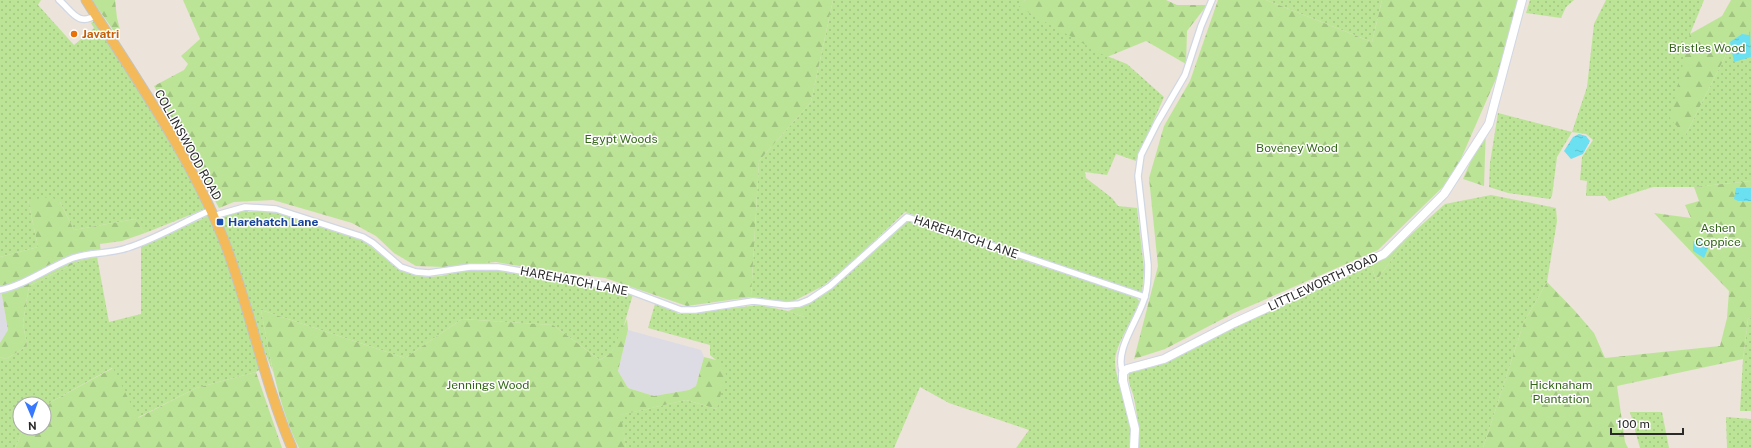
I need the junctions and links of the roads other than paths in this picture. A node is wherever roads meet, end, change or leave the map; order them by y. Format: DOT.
graph roads {
  1 [pos="59,0"];
  2 [pos="86,0"];
  3 [pos="1212,0"];
  4 [pos="1522,0"];
  5 [pos="96,16"];
  6 [pos="212,213"];
  7 [pos="0,290"];
  8 [pos="1145,297"];
  9 [pos="1123,373"];
  10 [pos="292,448"];
  11 [pos="1134,448"];
  1 -- 5 [label="street"];
  2 -- 5 [label="main road, COLLINSWOOD ROAD"];
  3 -- 8 [label="street"];
  4 -- 9 [label="street, LITTLEWORTH ROAD"];
  5 -- 6 [label="main road, COLLINSWOOD ROAD"];
  6 -- 7 [label="street"];
  6 -- 8 [label="street, HAREHATCH LANE"];
  6 -- 10 [label="main road, COLLINSWOOD ROAD"];
  8 -- 9 [label="street"];
  9 -- 11 [label="street"];
}
